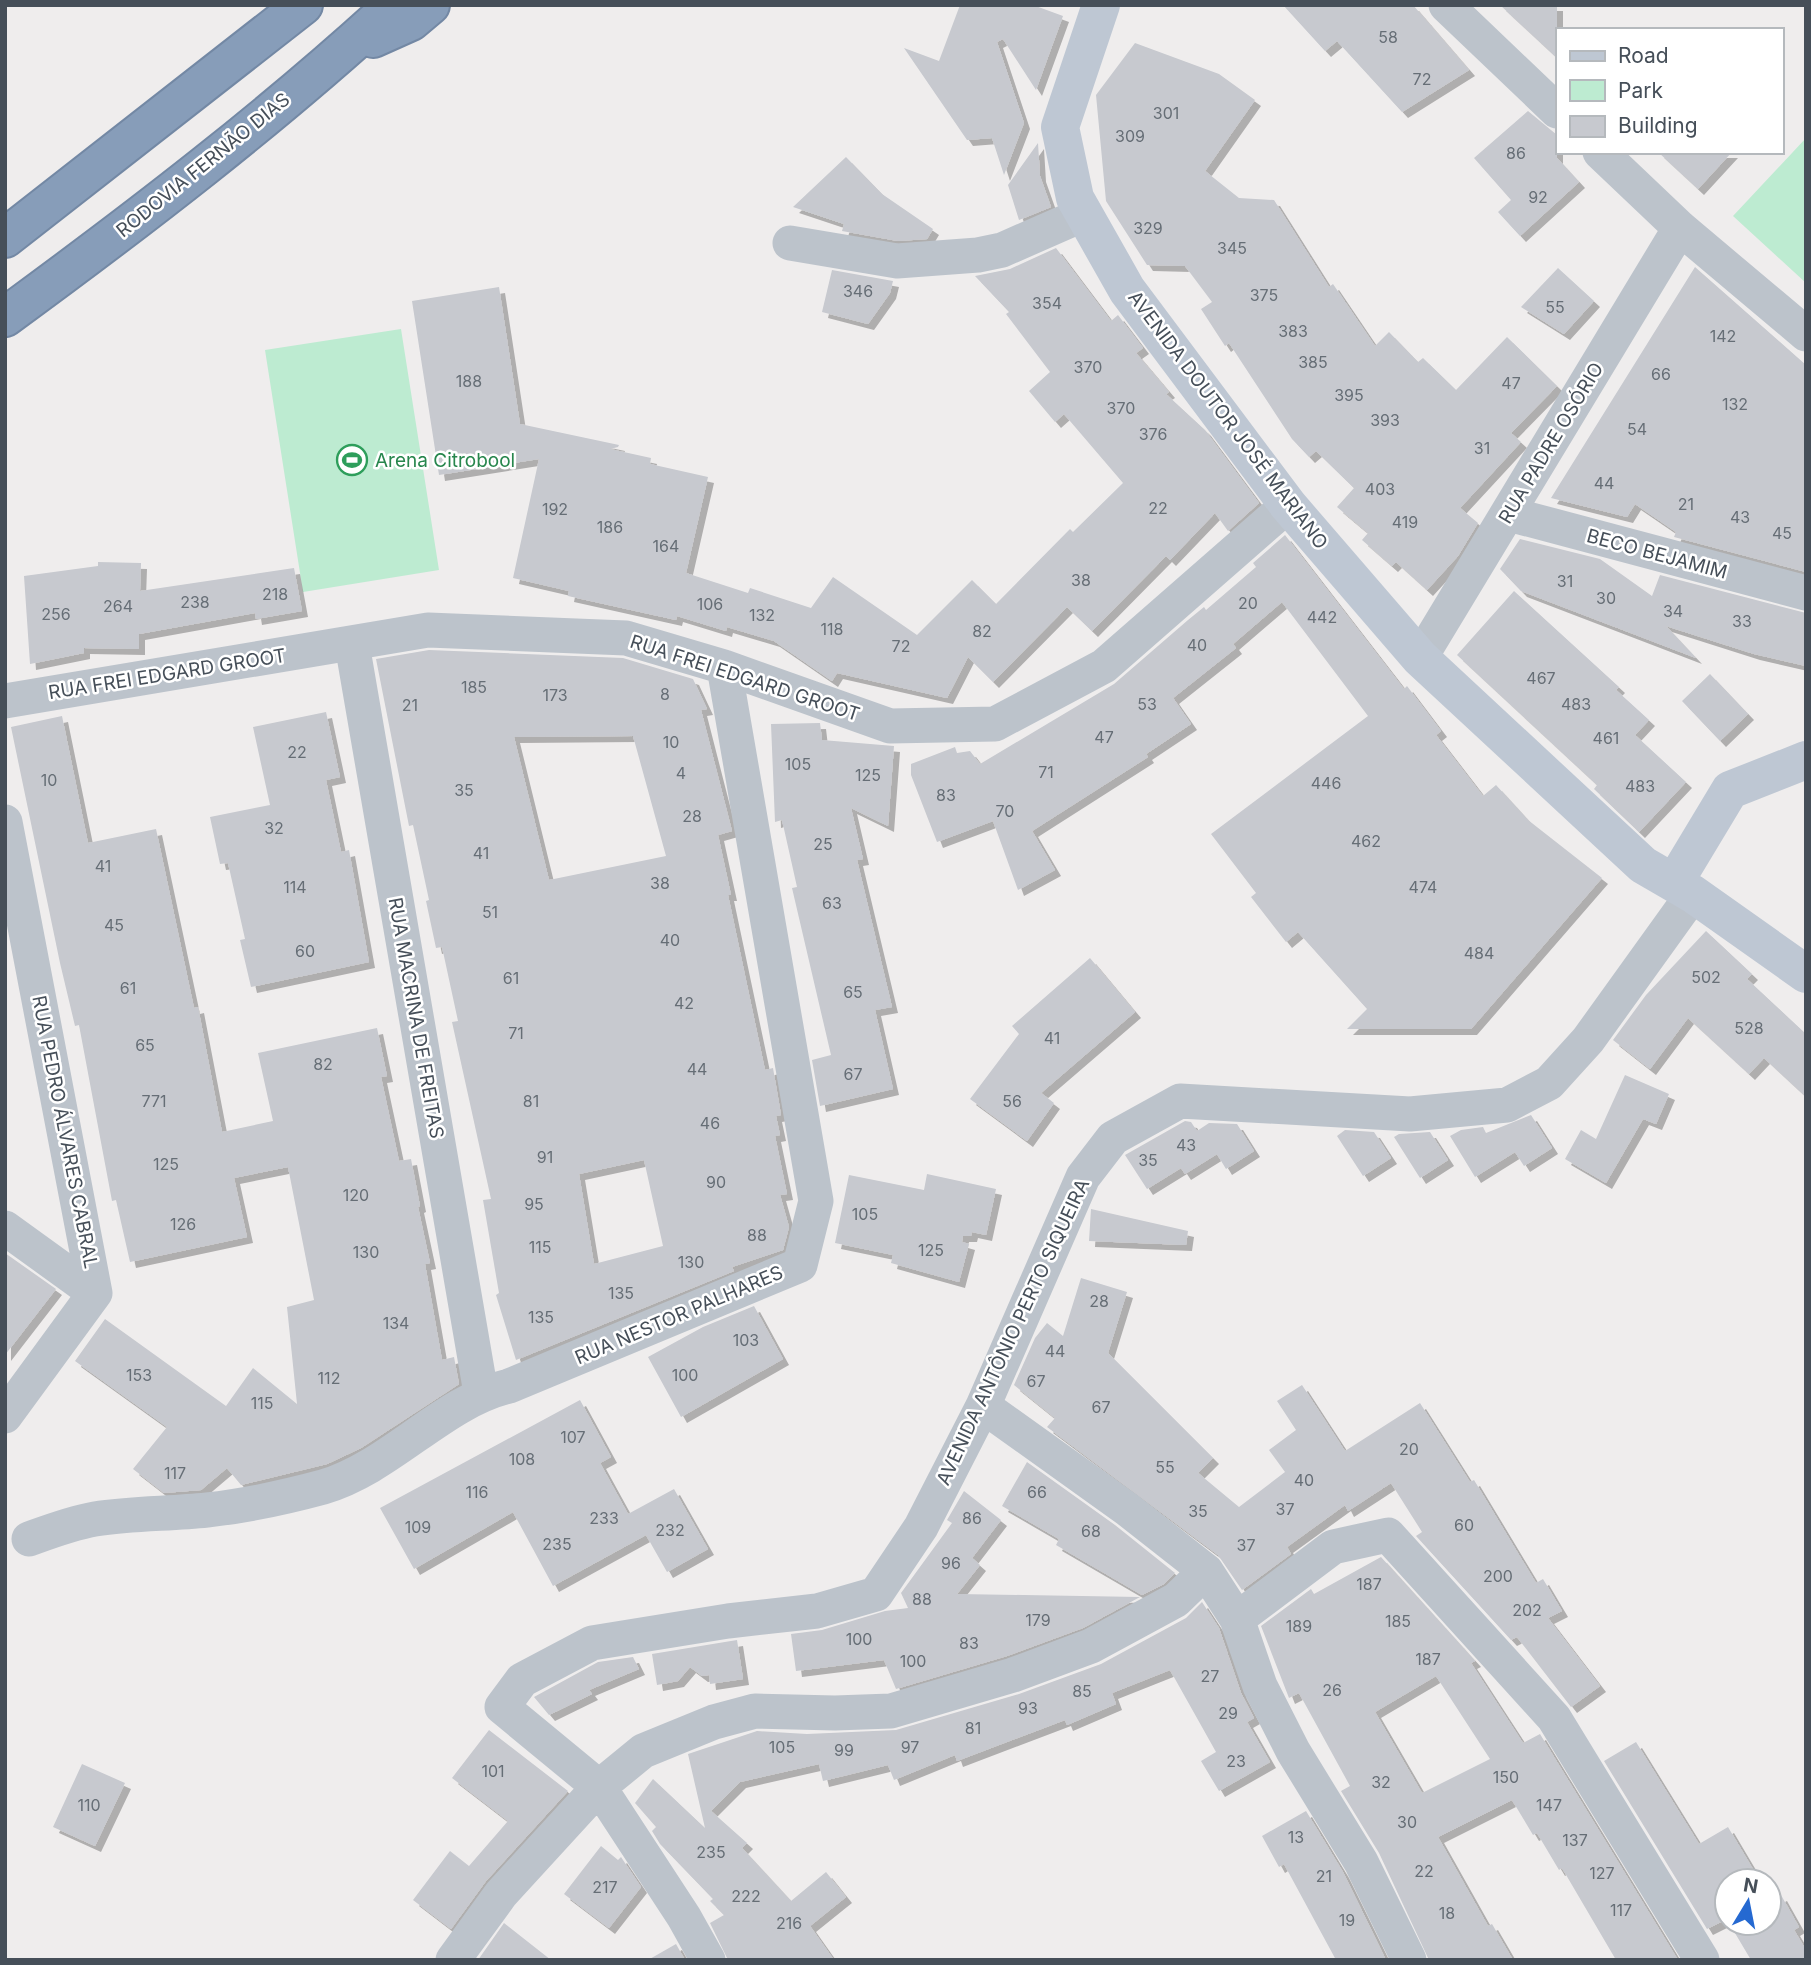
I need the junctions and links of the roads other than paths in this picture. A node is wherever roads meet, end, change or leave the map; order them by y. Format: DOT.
graph roads {
  1 [pos="303,5"];
  2 [pos="394,5"];
  3 [pos="430,5"];
  4 [pos="1101,5"];
  5 [pos="1446,5"];
  6 [pos="345,51"];
  7 [pos="1556,110"];
  8 [pos="1603,154"];
  9 [pos="1084,214"];
  10 [pos="1680,228"];
  11 [pos="5,239"];
  12 [pos="790,243"];
  13 [pos="5,317"];
  14 [pos="1806,334"];
  15 [pos="1288,505"];
  16 [pos="1509,514"];
  17 [pos="1806,593"];
  18 [pos="352,644"];
  19 [pos="1420,658"];
  20 [pos="724,667"];
  21 [pos="5,701"];
  22 [pos="1806,760"];
  23 [pos="5,822"];
  24 [pos="1670,881"];
  25 [pos="1806,974"];
  26 [pos="5,1228"];
  27 [pos="95,1293"];
  28 [pos="481,1393"];
  29 [pos="983,1406"];
  30 [pos="5,1416"];
  31 [pos="29,1539"];
  32 [pos="1206,1571"];
  33 [pos="1237,1619"];
  34 [pos="598,1787"];
  35 [pos="453,1960"];
  36 [pos="708,1960"];
  37 [pos="1409,1960"];
  38 [pos="1702,1960"];
  1 -- 11 [label="highway"];
  2 -- 6 [label="highway, RODOVIA FERNÃO DIAS"];
  3 -- 6 [label="highway"];
  4 -- 9 [label="street, AVENIDA DOUTOR JOSÉ MARIANO"];
  5 -- 7 [label="street"];
  6 -- 13 [label="highway, RODOVIA FERNÃO DIAS"];
  8 -- 10 [label="street"];
  9 -- 12 [label="street"];
  9 -- 15 [label="street, AVENIDA DOUTOR JOSÉ MARIANO"];
  10 -- 14 [label="street"];
  10 -- 16 [label="street, RUA PADRE OSÓRIO"];
  15 -- 19 [label="street, AVENIDA DOUTOR JOSÉ MARIANO"];
  15 -- 20 [label="street, RUA FREI EDGARD GROOT"];
  16 -- 17 [label="street, BECO BEJAMIM"];
  16 -- 19 [label="street, RUA PADRE OSÓRIO"];
  18 -- 20 [label="street, RUA FREI EDGARD GROOT"];
  18 -- 21 [label="street, RUA FREI EDGARD GROOT"];
  18 -- 28 [label="street, RUA MACRINA DE FREITAS"];
  19 -- 24 [label="street, AVENIDA DOUTOR JOSÉ MARIANO"];
  20 -- 28 [label="street, RUA NESTOR PALHARES"];
  22 -- 24 [label="street, AVENIDA ANTÔNIO PERTO SIQUEIRA"];
  23 -- 27 [label="street, RUA PEDRO ÁLVARES CABRAL"];
  24 -- 25 [label="street, AVENIDA DOUTOR JOSÉ MARIANO"];
  24 -- 29 [label="street, AVENIDA ANTÔNIO PERTO SIQUEIRA"];
  26 -- 27 [label="street"];
  27 -- 30 [label="street, RUA PEDRO ÁLVARES CABRAL"];
  28 -- 31 [label="street, RUA NESTOR PALHARES"];
  29 -- 32 [label="street"];
  29 -- 34 [label="street, AVENIDA ANTÔNIO PERTO SIQUEIRA"];
  32 -- 33 [label="street"];
  32 -- 34 [label="street"];
  33 -- 37 [label="street"];
  33 -- 38 [label="street"];
  34 -- 35 [label="street"];
  34 -- 36 [label="street"];
}
